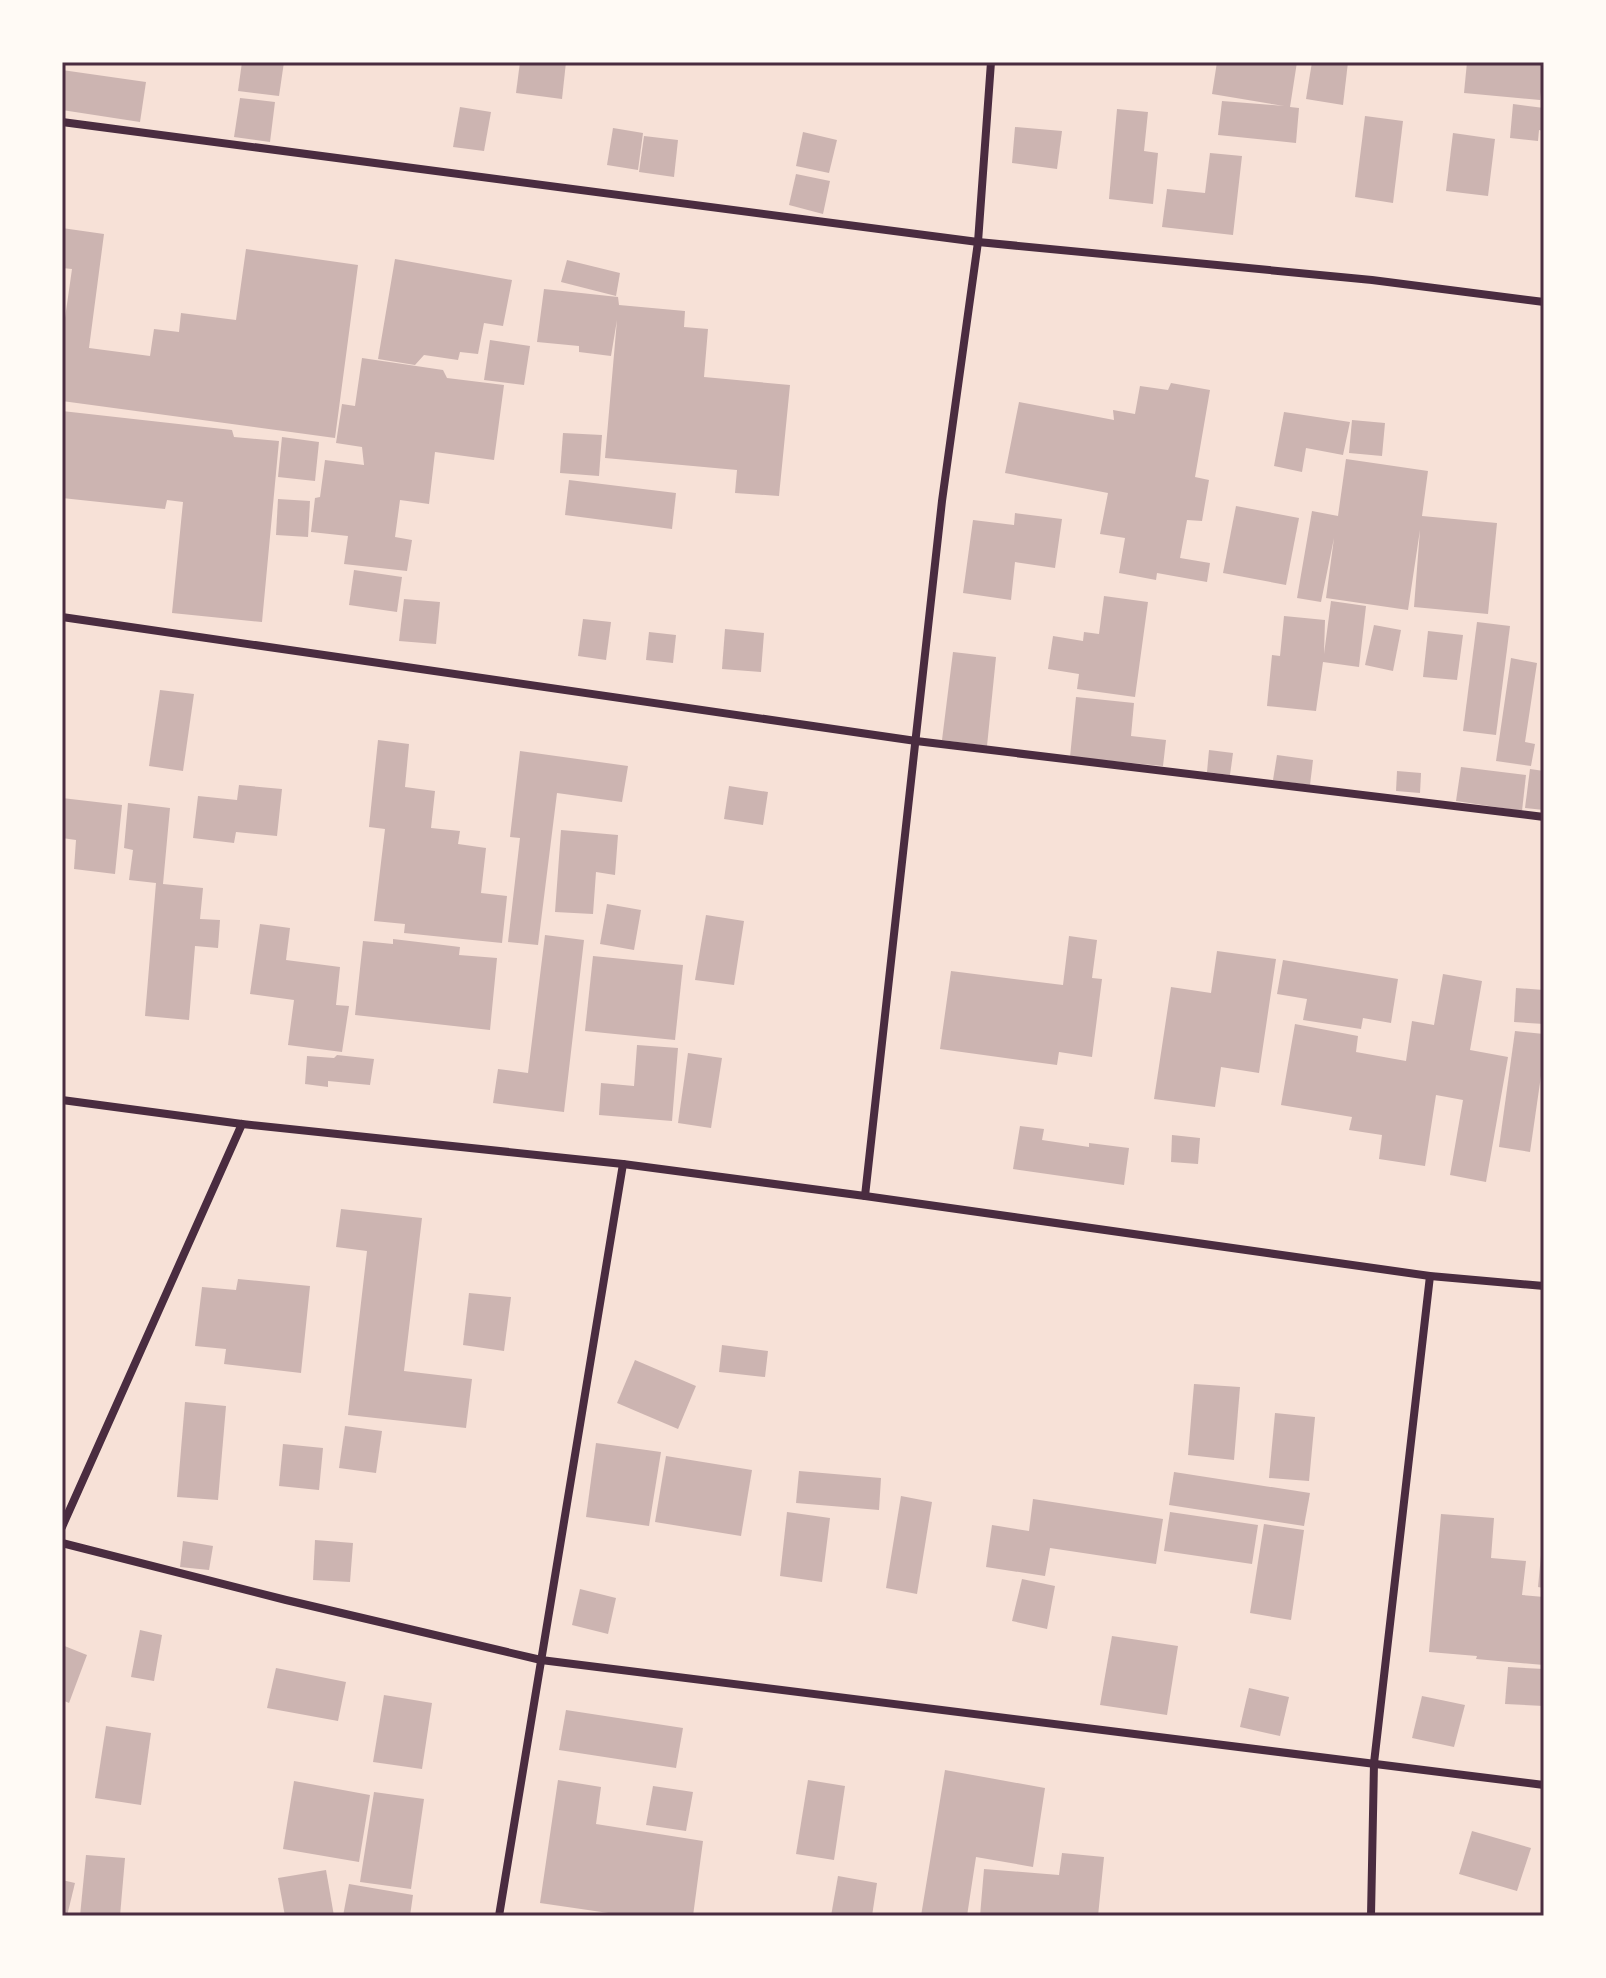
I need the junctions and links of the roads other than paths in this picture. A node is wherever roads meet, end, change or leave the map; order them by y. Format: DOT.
graph roads {
  1 [pos="991,62"];
  2 [pos="62,122"];
  3 [pos="978,242"];
  4 [pos="1544,302"];
  5 [pos="62,617"];
  6 [pos="916,741"];
  7 [pos="1544,817"];
  8 [pos="62,1100"];
  9 [pos="242,1124"];
  10 [pos="623,1164"];
  11 [pos="865,1196"];
  12 [pos="1430,1276"];
  13 [pos="1544,1286"];
  14 [pos="62,1527"];
  15 [pos="62,1543"];
  16 [pos="541,1660"];
  17 [pos="1374,1763"];
  18 [pos="1544,1785"];
  19 [pos="499,1916"];
  20 [pos="1371,1916"];
  1 -- 3 [label="street"];
  2 -- 3 [label="street"];
  3 -- 4 [label="street"];
  3 -- 6 [label="street"];
  5 -- 6 [label="street"];
  6 -- 7 [label="street"];
  6 -- 11 [label="street"];
  8 -- 9 [label="street"];
  9 -- 10 [label="street"];
  9 -- 14 [label="street"];
  10 -- 11 [label="street"];
  10 -- 16 [label="street"];
  11 -- 12 [label="street"];
  12 -- 13 [label="street"];
  12 -- 17 [label="street"];
  15 -- 16 [label="street"];
  16 -- 17 [label="street"];
  16 -- 19 [label="street"];
  17 -- 18 [label="street"];
  17 -- 20 [label="street"];
}
